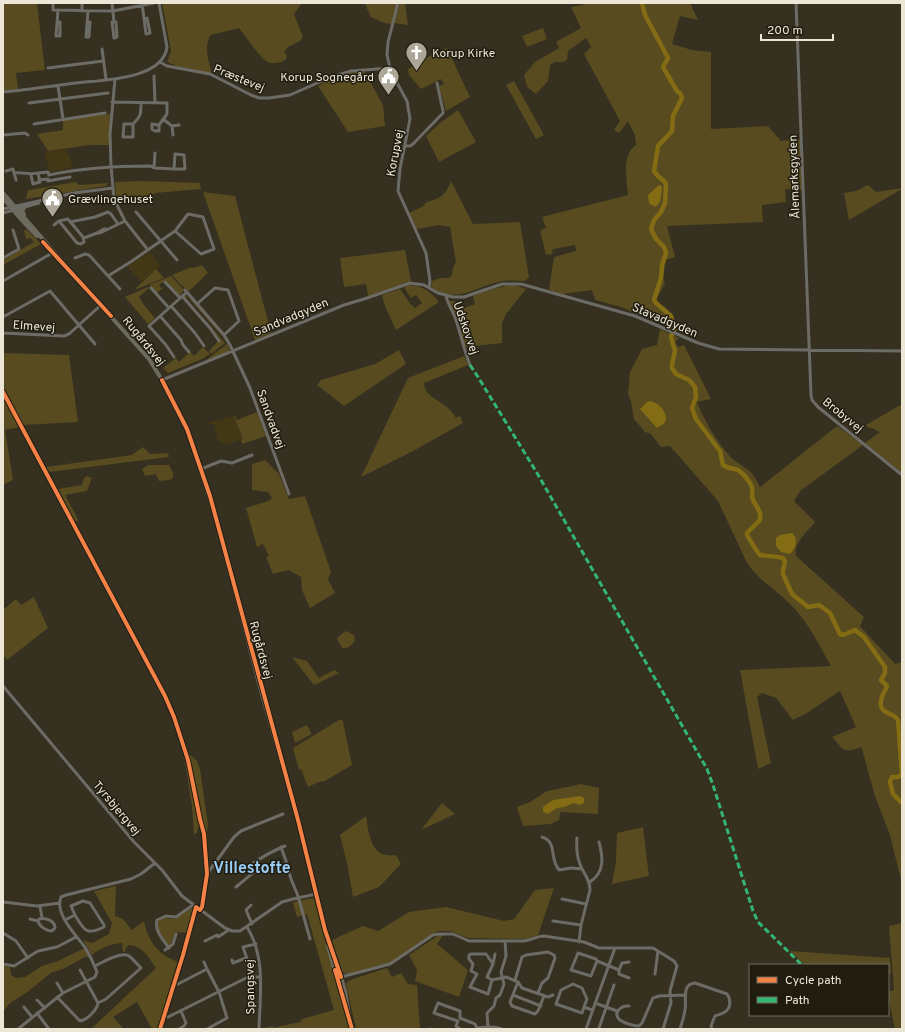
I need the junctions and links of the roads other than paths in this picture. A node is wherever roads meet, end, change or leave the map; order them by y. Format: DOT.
graph roads {
  1 [pos="53,3"];
  2 [pos="82,3"];
  3 [pos="112,3"];
  4 [pos="154,3"];
  5 [pos="158,3"];
  6 [pos="398,3"];
  7 [pos="796,3"];
  8 [pos="142,4"];
  9 [pos="58,10"];
  10 [pos="82,11"];
  11 [pos="88,11"];
  12 [pos="113,11"];
  13 [pos="145,19"];
  14 [pos="58,22"];
  15 [pos="88,22"];
  16 [pos="114,22"];
  17 [pos="102,49"];
  18 [pos="103,61"];
  19 [pos="160,62"];
  20 [pos="48,68"];
  21 [pos="390,68"];
  22 [pos="154,76"];
  23 [pos="106,79"];
  24 [pos="115,79"];
  25 [pos="438,83"];
  26 [pos="58,86"];
  27 [pos="3,92"];
  28 [pos="108,93"];
  29 [pos="60,100"];
  30 [pos="112,102"];
  31 [pos="29,103"];
  32 [pos="141,103"];
  33 [pos="155,103"];
  34 [pos="105,113"];
  35 [pos="63,119"];
  36 [pos="163,119"];
  37 [pos="34,124"];
  38 [pos="133,124"];
  39 [pos="159,125"];
  40 [pos="179,125"];
  41 [pos="172,126"];
  42 [pos="3,135"];
  43 [pos="28,135"];
  44 [pos="173,135"];
  45 [pos="405,146"];
  46 [pos="155,152"];
  47 [pos="111,166"];
  48 [pos="154,167"];
  49 [pos="174,169"];
  50 [pos="6,170"];
  51 [pos="64,172"];
  52 [pos="14,173"];
  53 [pos="38,173"];
  54 [pos="31,174"];
  55 [pos="70,177"];
  56 [pos="65,178"];
  57 [pos="16,180"];
  58 [pos="39,180"];
  59 [pos="113,188"];
  60 [pos="3,195"];
  61 [pos="52,198"];
  62 [pos="14,208"];
  63 [pos="24,208"];
  64 [pos="3,209"];
  65 [pos="136,212"];
  66 [pos="3,213"];
  67 [pos="59,221"];
  68 [pos="70,222"];
  69 [pos="125,222"];
  70 [pos="30,224"];
  71 [pos="118,224"];
  72 [pos="54,225"];
  73 [pos="13,230"];
  74 [pos="175,231"];
  75 [pos="38,233"];
  76 [pos="84,238"];
  77 [pos="161,241"];
  78 [pos="148,250"];
  79 [pos="54,252"];
  80 [pos="3,258"];
  81 [pos="75,258"];
  82 [pos="177,260"];
  83 [pos="108,276"];
  84 [pos="3,281"];
  85 [pos="165,282"];
  86 [pos="151,288"];
  87 [pos="429,288"];
  88 [pos="120,289"];
  89 [pos="446,296"];
  90 [pos="181,297"];
  91 [pos="197,304"];
  92 [pos="101,305"];
  93 [pos="170,307"];
  94 [pos="160,316"];
  95 [pos="3,317"];
  96 [pos="79,325"];
  97 [pos="3,333"];
  98 [pos="224,335"];
  99 [pos="219,341"];
  100 [pos="95,344"];
  101 [pos="204,346"];
  102 [pos="809,350"];
  103 [pos="902,351"];
  104 [pos="189,352"];
  105 [pos="233,352"];
  106 [pos="174,357"];
  107 [pos="470,365"];
  108 [pos="162,380"];
  109 [pos="252,455"];
  110 [pos="201,469"];
  111 [pos="902,475"];
  112 [pos="289,494"];
  113 [pos="3,686"];
  114 [pos="283,814"];
  115 [pos="542,837"];
  116 [pos="577,838"];
  117 [pos="599,842"];
  118 [pos="285,846"];
  119 [pos="281,847"];
  120 [pos="257,861"];
  121 [pos="155,863"];
  122 [pos="582,869"];
  123 [pos="251,874"];
  124 [pos="590,882"];
  125 [pos="236,887"];
  126 [pos="316,894"];
  127 [pos="298,898"];
  128 [pos="562,899"];
  129 [pos="3,902"];
  130 [pos="60,903"];
  131 [pos="586,904"];
  132 [pos="193,905"];
  133 [pos="251,905"];
  134 [pos="40,906"];
  135 [pos="200,910"];
  136 [pos="75,915"];
  137 [pos="42,918"];
  138 [pos="30,919"];
  139 [pos="65,920"];
  140 [pos="553,920"];
  141 [pos="38,921"];
  142 [pos="252,924"];
  143 [pos="581,925"];
  144 [pos="247,928"];
  145 [pos="229,930"];
  146 [pos="325,930"];
  147 [pos="3,933"];
  148 [pos="176,934"];
  149 [pos="76,937"];
  150 [pos="310,939"];
  151 [pos="205,941"];
  152 [pos="505,941"];
  153 [pos="578,942"];
  154 [pos="256,944"];
  155 [pos="615,948"];
  156 [pos="658,951"];
  157 [pos="495,954"];
  158 [pos="28,958"];
  159 [pos="246,958"];
  160 [pos="232,960"];
  161 [pos="597,961"];
  162 [pos="204,962"];
  163 [pos="629,962"];
  164 [pos="3,964"];
  165 [pos="493,964"];
  166 [pos="608,965"];
  167 [pos="95,966"];
  168 [pos="207,969"];
  169 [pos="80,970"];
  170 [pos="619,970"];
  171 [pos="655,974"];
  172 [pos="254,977"];
  173 [pos="260,977"];
  174 [pos="502,978"];
  175 [pos="629,978"];
  176 [pos="340,979"];
  177 [pos="492,980"];
  178 [pos="86,981"];
  179 [pos="516,981"];
  180 [pos="57,983"];
  181 [pos="178,984"];
  182 [pos="614,985"];
  183 [pos="219,992"];
  184 [pos="63,993"];
  185 [pos="538,994"];
  186 [pos="513,995"];
  187 [pos="553,995"];
  188 [pos="670,995"];
  189 [pos="685,995"];
  190 [pos="544,996"];
  191 [pos="58,997"];
  192 [pos="37,1000"];
  193 [pos="98,1003"];
  194 [pos="595,1003"];
  195 [pos="541,1006"];
  196 [pos="629,1006"];
  197 [pos="24,1007"];
  198 [pos="584,1007"];
  199 [pos="606,1007"];
  200 [pos="45,1008"];
  201 [pos="592,1010"];
  202 [pos="181,1011"];
  203 [pos="618,1011"];
  204 [pos="37,1013"];
  205 [pos="32,1017"];
  206 [pos="168,1017"];
  207 [pos="488,1027"];
  208 [pos="638,1027"];
  209 [pos="184,1028"];
  210 [pos="477,1028"];
  211 [pos="599,1028"];
  212 [pos="18,1029"];
  213 [pos="49,1029"];
  214 [pos="179,1029"];
  215 [pos="207,1029"];
  216 [pos="259,1029"];
  217 [pos="352,1029"];
  218 [pos="460,1029"];
  219 [pos="502,1029"];
  220 [pos="586,1029"];
  221 [pos="663,1029"];
  222 [pos="680,1029"];
  223 [pos="712,1029"];
  1 -- 9 [label="street"];
  2 -- 10 [label="street"];
  3 -- 12 [label="street"];
  4 -- 8 [label="street"];
  5 -- 19 [label="street"];
  6 -- 21 [label="street"];
  7 -- 102 [label="street, Ålemarksgyden"];
  8 -- 12 [label="street"];
  8 -- 13 [label="street"];
  9 -- 10 [label="street"];
  9 -- 14 [label="street"];
  10 -- 11 [label="street"];
  11 -- 12 [label="street"];
  11 -- 15 [label="street"];
  12 -- 16 [label="street"];
  16 -- 16 [label="street"];
  17 -- 18 [label="street"];
  18 -- 20 [label="street"];
  18 -- 23 [label="street"];
  19 -- 21 [label="street, Præstevej"];
  19 -- 24 [label="street"];
  21 -- 45 [label="street, Korupvej"];
  22 -- 33 [label="street"];
  23 -- 24 [label="street"];
  23 -- 26 [label="street"];
  24 -- 30 [label="street"];
  25 -- 45 [label="street"];
  26 -- 27 [label="street"];
  26 -- 29 [label="street"];
  28 -- 29 [label="street"];
  29 -- 31 [label="street"];
  29 -- 35 [label="street"];
  30 -- 32 [label="street"];
  30 -- 47 [label="street"];
  32 -- 33 [label="street"];
  32 -- 38 [label="street"];
  33 -- 36 [label="street"];
  34 -- 35 [label="street"];
  35 -- 37 [label="street"];
  36 -- 39 [label="street"];
  36 -- 41 [label="street"];
  38 -- 38 [label="street"];
  40 -- 41 [label="street"];
  41 -- 44 [label="street"];
  42 -- 43 [label="street"];
  45 -- 87 [label="street, Korupvej"];
  46 -- 48 [label="street"];
  47 -- 48 [label="street"];
  47 -- 51 [label="street"];
  47 -- 59 [label="street"];
  48 -- 49 [label="street"];
  49 -- 49 [label="street"];
  50 -- 52 [label="street"];
  51 -- 53 [label="street"];
  51 -- 56 [label="street"];
  52 -- 54 [label="street"];
  52 -- 57 [label="street"];
  53 -- 54 [label="street"];
  53 -- 58 [label="street"];
  54 -- 58 [label="street"];
  55 -- 56 [label="street"];
  56 -- 58 [label="street"];
  59 -- 61 [label="street"];
  59 -- 69 [label="street"];
  60 -- 62 [label="main road, Rugårdsvej"];
  61 -- 62 [label="street"];
  61 -- 63 [label="street"];
  62 -- 63 [label="street"];
  62 -- 64 [label="street"];
  62 -- 66 [label="street"];
  62 -- 70 [label="main road, Rugårdsvej"];
  62 -- 75 [label="main road"];
  62 -- 79 [label="main road, Rugårdsvej"];
  63 -- 70 [label="main road"];
  65 -- 77 [label="street"];
  67 -- 68 [label="street"];
  67 -- 72 [label="street"];
  67 -- 76 [label="street"];
  68 -- 71 [label="street"];
  68 -- 76 [label="street"];
  69 -- 71 [label="street"];
  69 -- 78 [label="street"];
  70 -- 75 [label="main road, Rugårdsvej"];
  71 -- 76 [label="street"];
  73 -- 80 [label="street"];
  74 -- 74 [label="street"];
  74 -- 77 [label="street"];
  75 -- 79 [label="main road, Rugårdsvej"];
  77 -- 78 [label="street"];
  77 -- 82 [label="street"];
  78 -- 83 [label="street"];
  79 -- 84 [label="street"];
  79 -- 92 [label="main road, Rugårdsvej"];
  81 -- 83 [label="street"];
  83 -- 88 [label="street"];
  85 -- 90 [label="street"];
  86 -- 93 [label="street"];
  87 -- 89 [label="street, Stavadgyden"];
  87 -- 105 [label="street, Sandvadgyden"];
  89 -- 102 [label="street, Stavadgyden"];
  89 -- 107 [label="street, Udskovvej"];
  90 -- 91 [label="street, Sandvadvej"];
  90 -- 93 [label="street"];
  90 -- 99 [label="street"];
  91 -- 98 [label="street, Sandvadvej"];
  91 -- 98 [label="street"];
  92 -- 96 [label="street, Elmevej"];
  92 -- 108 [label="main road, Rugårdsvej"];
  93 -- 94 [label="street"];
  93 -- 101 [label="street"];
  94 -- 104 [label="street"];
  94 -- 106 [label="street"];
  95 -- 96 [label="street"];
  96 -- 97 [label="street, Elmevej"];
  96 -- 100 [label="street"];
  98 -- 105 [label="street, Sandvadvej"];
  102 -- 103 [label="street, Stavadgyden"];
  102 -- 111 [label="street, Brobyvej"];
  105 -- 108 [label="street, Sandvadgyden"];
  105 -- 112 [label="street, Sandvadvej"];
  108 -- 110 [label="main road, Rugårdsvej"];
  109 -- 110 [label="street"];
  110 -- 126 [label="main road, Rugårdsvej"];
  113 -- 121 [label="street, Tyrsbjergvej"];
  114 -- 135 [label="street"];
  115 -- 122 [label="street"];
  116 -- 122 [label="street"];
  117 -- 124 [label="street"];
  118 -- 119 [label="street"];
  119 -- 120 [label="street"];
  119 -- 127 [label="street"];
  120 -- 123 [label="street"];
  120 -- 123 [label="street"];
  121 -- 130 [label="street"];
  121 -- 132 [label="street, Tyrsbjergvej"];
  122 -- 124 [label="street"];
  123 -- 125 [label="street"];
  124 -- 131 [label="street"];
  126 -- 127 [label="street"];
  126 -- 146 [label="main road, Rugårdsvej"];
  127 -- 142 [label="street"];
  127 -- 150 [label="street"];
  128 -- 131 [label="street"];
  129 -- 134 [label="street"];
  130 -- 134 [label="street"];
  130 -- 139 [label="street"];
  131 -- 143 [label="street"];
  132 -- 135 [label="street, Tyrsbjergvej"];
  132 -- 148 [label="street"];
  133 -- 142 [label="street"];
  134 -- 137 [label="street"];
  135 -- 145 [label="street, Tyrsbjergvej"];
  136 -- 136 [label="street"];
  136 -- 139 [label="street"];
  137 -- 141 [label="street"];
  137 -- 141 [label="street"];
  138 -- 141 [label="street"];
  139 -- 149 [label="street"];
  140 -- 143 [label="street"];
  142 -- 144 [label="street"];
  143 -- 153 [label="street"];
  144 -- 145 [label="street"];
  144 -- 154 [label="street, Spangsvej"];
  145 -- 151 [label="street"];
  146 -- 176 [label="main road, Rugårdsvej"];
  146 -- 176 [label="main road, Rugårdsvej"];
  147 -- 158 [label="street"];
  149 -- 158 [label="street"];
  149 -- 167 [label="street"];
  152 -- 153 [label="street"];
  152 -- 174 [label="street"];
  152 -- 176 [label="street"];
  153 -- 155 [label="street"];
  154 -- 159 [label="street, Spangsvej"];
  154 -- 173 [label="street, Spangsvej"];
  155 -- 156 [label="street"];
  155 -- 166 [label="street"];
  156 -- 171 [label="street"];
  156 -- 188 [label="street"];
  157 -- 165 [label="street"];
  158 -- 164 [label="street"];
  159 -- 160 [label="street, Spangsvej"];
  159 -- 172 [label="street, Spangsvej"];
  161 -- 161 [label="street"];
  161 -- 166 [label="street"];
  162 -- 168 [label="street"];
  163 -- 170 [label="street"];
  165 -- 177 [label="street"];
  165 -- 177 [label="street"];
  166 -- 170 [label="street"];
  166 -- 194 [label="street"];
  167 -- 178 [label="street"];
  167 -- 193 [label="street"];
  168 -- 181 [label="street"];
  168 -- 183 [label="street"];
  169 -- 178 [label="street"];
  170 -- 175 [label="street"];
  172 -- 173 [label="street"];
  172 -- 183 [label="street"];
  173 -- 216 [label="street, Spangsvej"];
  174 -- 177 [label="street"];
  174 -- 179 [label="street"];
  174 -- 207 [label="street"];
  176 -- 217 [label="main road, Rugårdsvej"];
  178 -- 184 [label="street"];
  178 -- 193 [label="street"];
  179 -- 185 [label="street"];
  179 -- 185 [label="street"];
  179 -- 186 [label="street"];
  180 -- 184 [label="street"];
  182 -- 199 [label="street"];
  183 -- 202 [label="street"];
  183 -- 215 [label="street"];
  184 -- 191 [label="street"];
  185 -- 190 [label="street"];
  186 -- 195 [label="street"];
  186 -- 195 [label="street"];
  187 -- 190 [label="street"];
  188 -- 189 [label="street"];
  188 -- 208 [label="street"];
  188 -- 221 [label="street"];
  189 -- 222 [label="street"];
  189 -- 223 [label="street"];
  190 -- 195 [label="street"];
  191 -- 193 [label="street"];
  191 -- 200 [label="street"];
  192 -- 200 [label="street"];
  194 -- 199 [label="street"];
  194 -- 201 [label="street"];
  196 -- 203 [label="street"];
  197 -- 205 [label="street"];
  198 -- 198 [label="street"];
  198 -- 201 [label="street"];
  199 -- 203 [label="street"];
  199 -- 211 [label="street"];
  200 -- 204 [label="street"];
  201 -- 220 [label="street"];
  202 -- 206 [label="street"];
  202 -- 209 [label="street"];
  203 -- 208 [label="street"];
  204 -- 205 [label="street"];
  204 -- 213 [label="street"];
  205 -- 212 [label="street"];
  207 -- 210 [label="street"];
  207 -- 219 [label="street"];
  209 -- 214 [label="street"];
  210 -- 218 [label="street"];
}
